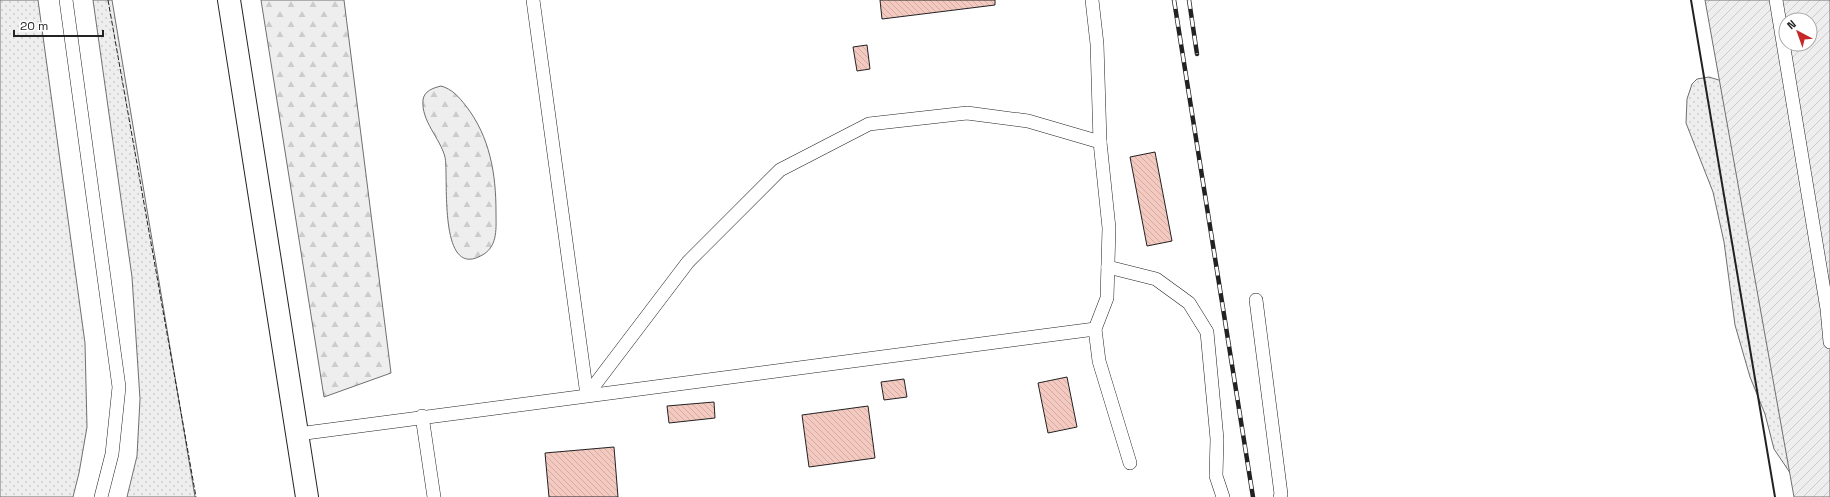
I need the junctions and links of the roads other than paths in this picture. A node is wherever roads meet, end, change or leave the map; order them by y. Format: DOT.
graph roads {
  1 [pos="66,0"];
  2 [pos="229,0"];
  3 [pos="533,0"];
  4 [pos="1092,0"];
  5 [pos="1776,0"];
  6 [pos="1100,142"];
  7 [pos="1108,267"];
  8 [pos="1256,300"];
  9 [pos="1095,329"];
  10 [pos="1830,342"];
  11 [pos="587,395"];
  12 [pos="422,416"];
  13 [pos="298,434"];
  14 [pos="1130,463"];
  15 [pos="101,497"];
  16 [pos="307,497"];
  17 [pos="434,497"];
  18 [pos="1223,497"];
  19 [pos="1280,497"];
  1 -- 15 [label="lane"];
  2 -- 13 [label="street"];
  3 -- 11 [label="lane"];
  4 -- 6 [label="lane"];
  5 -- 10 [label="lane"];
  6 -- 7 [label="lane"];
  6 -- 11 [label="lane"];
  7 -- 9 [label="lane"];
  7 -- 18 [label="lane"];
  8 -- 19 [label="lane"];
  9 -- 11 [label="lane"];
  9 -- 14 [label="lane"];
  11 -- 12 [label="lane"];
  12 -- 13 [label="lane"];
  12 -- 17 [label="lane"];
  13 -- 16 [label="street"];
}
